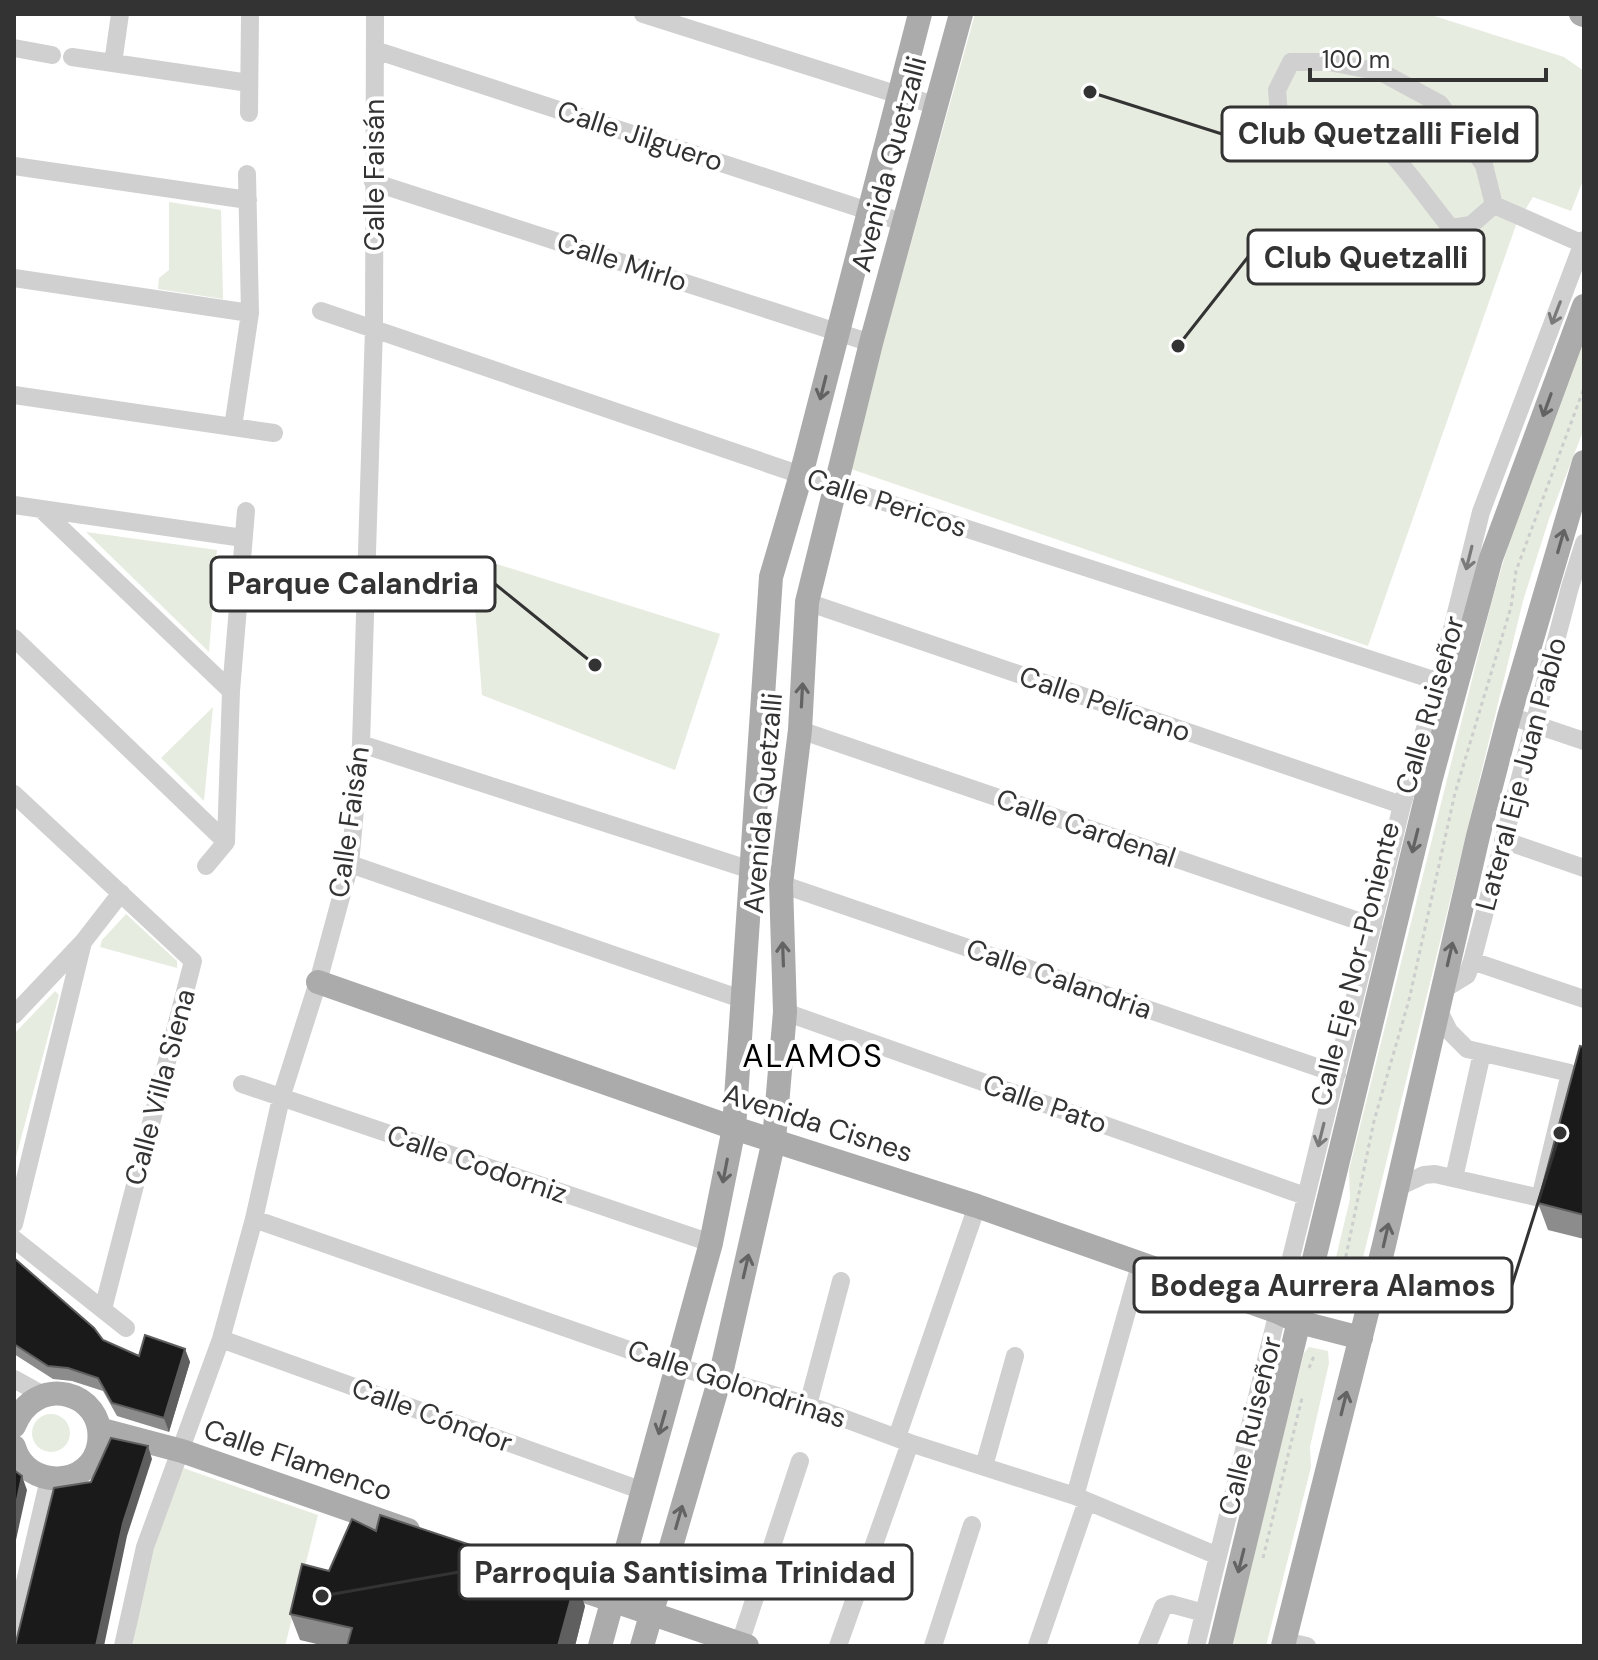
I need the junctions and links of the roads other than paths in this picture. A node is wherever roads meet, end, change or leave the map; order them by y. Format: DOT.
graph roads {
  1 [pos="120,14"];
  2 [pos="250,14"];
  3 [pos="375,14"];
  4 [pos="643,14"];
  5 [pos="920,14"];
  6 [pos="961,14"];
  7 [pos="14,48"];
  8 [pos="375,50"];
  9 [pos="52,55"];
  10 [pos="72,57"];
  11 [pos="113,63"];
  12 [pos="249,83"];
  13 [pos="899,95"];
  14 [pos="936,105"];
  15 [pos="249,113"];
  16 [pos="14,166"];
  17 [pos="247,174"];
  18 [pos="373,182"];
  19 [pos="248,200"];
  20 [pos="1494,205"];
  21 [pos="870,211"];
  22 [pos="905,223"];
  23 [pos="1583,242"];
  24 [pos="14,278"];
  25 [pos="1584,306"];
  26 [pos="321,311"];
  27 [pos="250,313"];
  28 [pos="374,328"];
  29 [pos="837,331"];
  30 [pos="871,343"];
  31 [pos="14,395"];
  32 [pos="233,427"];
  33 [pos="274,433"];
  34 [pos="1584,462"];
  35 [pos="801,475"];
  36 [pos="835,486"];
  37 [pos="14,505"];
  38 [pos="41,509"];
  39 [pos="246,511"];
  40 [pos="243,538"];
  41 [pos="1584,543"];
  42 [pos="1577,590"];
  43 [pos="807,602"];
  44 [pos="14,638"];
  45 [pos="1447,685"];
  46 [pos="231,691"];
  47 [pos="1509,717"];
  48 [pos="1534,724"];
  49 [pos="800,730"];
  50 [pos="1584,741"];
  51 [pos="361,744"];
  52 [pos="14,794"];
  53 [pos="1402,805"];
  54 [pos="1503,840"];
  55 [pos="226,842"];
  56 [pos="350,864"];
  57 [pos="206,866"];
  58 [pos="1584,868"];
  59 [pos="751,870"];
  60 [pos="781,884"];
  61 [pos="121,893"];
  62 [pos="1373,926"];
  63 [pos="83,942"];
  64 [pos="1472,961"];
  65 [pos="318,982"];
  66 [pos="1439,999"];
  67 [pos="1584,999"];
  68 [pos="744,1000"];
  69 [pos="785,1012"];
  70 [pos="14,1015"];
  71 [pos="1482,1053"];
  72 [pos="1337,1074"];
  73 [pos="242,1084"];
  74 [pos="281,1098"];
  75 [pos="734,1128"];
  76 [pos="774,1140"];
  77 [pos="1454,1178"];
  78 [pos="1396,1188"];
  79 [pos="1305,1196"];
  80 [pos="977,1206"];
  81 [pos="254,1219"];
  82 [pos="14,1224"];
  83 [pos="14,1239"];
  84 [pos="711,1243"];
  85 [pos="1140,1265"];
  86 [pos="841,1281"];
  87 [pos="103,1309"];
  88 [pos="1288,1317"];
  89 [pos="126,1328"];
  90 [pos="1361,1338"];
  91 [pos="221,1339"];
  92 [pos="1015,1356"];
  93 [pos="678,1367"];
  94 [pos="720,1378"];
  95 [pos="14,1379"];
  96 [pos="43,1395"];
  97 [pos="808,1405"];
  98 [pos="14,1426"];
  99 [pos="99,1429"];
  100 [pos="904,1440"];
  101 [pos="14,1450"];
  102 [pos="182,1451"];
  103 [pos="800,1461"];
  104 [pos="984,1466"];
  105 [pos="49,1479"];
  106 [pos="643,1491"];
  107 [pos="1081,1499"];
  108 [pos="972,1525"];
  109 [pos="435,1539"];
  110 [pos="1218,1556"];
  111 [pos="524,1570"];
  112 [pos="613,1602"];
  113 [pos="652,1612"];
  114 [pos="1204,1613"];
  115 [pos="14,1629"];
  116 [pos="1291,1644"];
  117 [pos="742,1645"];
  118 [pos="123,1646"];
  119 [pos="600,1646"];
  120 [pos="642,1646"];
  121 [pos="838,1646"];
  122 [pos="933,1646"];
  123 [pos="1037,1646"];
  124 [pos="1147,1646"];
  125 [pos="1196,1646"];
  126 [pos="1220,1646"];
  1 -- 11 [label="street"];
  2 -- 12 [label="street"];
  3 -- 8 [label="street, Calle Faisán"];
  4 -- 13 [label="street"];
  5 -- 13 [label="main road, Avenida Quetzalli"];
  6 -- 14 [label="main road, Avenida Quetzalli"];
  7 -- 9 [label="street"];
  8 -- 18 [label="street, Calle Faisán"];
  8 -- 21 [label="street, Calle Jilguero"];
  10 -- 11 [label="street"];
  11 -- 12 [label="street"];
  12 -- 15 [label="street"];
  13 -- 14 [label="street"];
  13 -- 21 [label="main road, Avenida Quetzalli"];
  14 -- 22 [label="main road, Avenida Quetzalli"];
  16 -- 19 [label="street"];
  17 -- 19 [label="street"];
  18 -- 28 [label="street, Calle Faisán"];
  18 -- 29 [label="street, Calle Mirlo"];
  19 -- 27 [label="street"];
  20 -- 20 [label="street"];
  20 -- 23 [label="street"];
  21 -- 22 [label="street, Calle Jilguero"];
  21 -- 29 [label="main road, Avenida Quetzalli"];
  22 -- 30 [label="main road, Avenida Quetzalli"];
  23 -- 45 [label="street, Calle Ruiseñor, one-way"];
  24 -- 27 [label="street"];
  25 -- 45 [label="main road, Calle Eje Nor-Poniente, one-way"];
  26 -- 28 [label="street, Calle Pericos"];
  27 -- 32 [label="street"];
  28 -- 35 [label="street, Calle Pericos"];
  28 -- 51 [label="street, Calle Faisán"];
  29 -- 30 [label="street, Calle Mirlo"];
  29 -- 35 [label="main road, Avenida Quetzalli, one-way"];
  30 -- 36 [label="main road, Avenida Quetzalli"];
  31 -- 32 [label="street"];
  32 -- 33 [label="street"];
  47 -- 34 [label="main road, one-way"];
  35 -- 36 [label="street, Calle Pericos"];
  35 -- 59 [label="main road, Avenida Quetzalli"];
  36 -- 43 [label="main road, Avenida Quetzalli"];
  36 -- 45 [label="street, Calle Pericos"];
  37 -- 38 [label="street"];
  38 -- 40 [label="street"];
  38 -- 46 [label="street"];
  39 -- 40 [label="street"];
  40 -- 46 [label="street"];
  41 -- 42 [label="street, Lateral Eje Juan Pablo"];
  42 -- 48 [label="street, Lateral Eje Juan Pablo"];
  49 -- 43 [label="main road, Avenida Quetzalli, one-way"];
  43 -- 53 [label="street, Calle Pelícano"];
  44 -- 55 [label="street"];
  45 -- 53 [label="street, Calle Ruiseñor"];
  45 -- 88 [label="main road, Calle Eje Nor-Poniente, one-way"];
  46 -- 55 [label="street"];
  47 -- 48 [label="street"];
  66 -- 47 [label="main road, one-way"];
  48 -- 50 [label="street"];
  48 -- 54 [label="street, Lateral Eje Juan Pablo"];
  49 -- 60 [label="main road, Avenida Quetzalli"];
  49 -- 62 [label="street, Calle Cardenal"];
  51 -- 56 [label="street, Calle Faisán"];
  51 -- 59 [label="street"];
  52 -- 61 [label="street, Calle Villa Siena"];
  53 -- 62 [label="street, Calle Ruiseñor"];
  54 -- 58 [label="street"];
  54 -- 64 [label="street, Lateral Eje Juan Pablo"];
  55 -- 57 [label="street"];
  56 -- 65 [label="street, Calle Faisán"];
  56 -- 68 [label="street"];
  59 -- 68 [label="main road, Avenida Quetzalli"];
  69 -- 60 [label="main road, Avenida Quetzalli, one-way"];
  60 -- 72 [label="street, Calle Calandria"];
  61 -- 63 [label="street"];
  61 -- 87 [label="street, Calle Villa Siena"];
  62 -- 72 [label="street, Calle Ruiseñor"];
  63 -- 70 [label="street"];
  63 -- 82 [label="street"];
  64 -- 66 [label="street, Lateral Eje Juan Pablo"];
  64 -- 67 [label="street"];
  65 -- 74 [label="street, Calle Faisán"];
  65 -- 75 [label="main road, Avenida Cisnes"];
  66 -- 71 [label="street"];
  66 -- 78 [label="main road"];
  68 -- 75 [label="main road, Avenida Quetzalli"];
  69 -- 76 [label="main road, Avenida Quetzalli"];
  69 -- 79 [label="street, Calle Pato"];
  71 -- 77 [label="street"];
  71 -- 77 [label="street"];
  72 -- 79 [label="street, Calle Ruiseñor, one-way"];
  73 -- 74 [label="street, Calle Codorniz"];
  74 -- 81 [label="street, Calle Faisán"];
  74 -- 84 [label="street, Calle Codorniz"];
  75 -- 76 [label="main road, Avenida Cisnes"];
  75 -- 84 [label="main road, Avenida Quetzalli, one-way"];
  76 -- 80 [label="main road, Avenida Cisnes"];
  94 -- 76 [label="main road, Avenida Quetzalli, one-way"];
  77 -- 78 [label="street"];
  90 -- 78 [label="main road, one-way"];
  79 -- 88 [label="street, Calle Ruiseñor"];
  80 -- 85 [label="main road, Avenida Cisnes"];
  80 -- 100 [label="street"];
  81 -- 91 [label="street, Calle Faisán"];
  81 -- 93 [label="street, Calle Golondrinas"];
  83 -- 87 [label="street"];
  84 -- 93 [label="main road, Avenida Quetzalli"];
  85 -- 88 [label="main road, Avenida Cisnes"];
  85 -- 107 [label="street"];
  86 -- 97 [label="street"];
  87 -- 89 [label="street"];
  88 -- 90 [label="main road, Avenida Cisnes"];
  88 -- 110 [label="street, Calle Ruiseñor"];
  88 -- 126 [label="main road, Calle Eje Nor-Poniente, one-way"];
  116 -- 90 [label="main road, one-way"];
  91 -- 102 [label="street, Calle Faisán"];
  91 -- 106 [label="street, Calle Cóndor"];
  92 -- 104 [label="street"];
  93 -- 94 [label="street, Calle Golondrinas"];
  93 -- 106 [label="main road, Avenida Quetzalli, one-way"];
  94 -- 97 [label="street, Calle Golondrinas"];
  113 -- 94 [label="main road, Avenida Quetzalli, one-way"];
  95 -- 96 [label="street"];
  96 -- 98 [label="main road"];
  96 -- 99 [label="main road"];
  97 -- 100 [label="street, Calle Golondrinas"];
  99 -- 102 [label="main road, Calle Flamenco"];
  99 -- 105 [label="main road"];
  100 -- 104 [label="street, Calle Golondrinas"];
  100 -- 121 [label="street"];
  101 -- 105 [label="main road"];
  102 -- 109 [label="main road, Calle Flamenco"];
  102 -- 118 [label="street, Calle Faisán"];
  103 -- 117 [label="street"];
  104 -- 107 [label="street, Calle Golondrinas"];
  105 -- 115 [label="street"];
  106 -- 112 [label="main road, Avenida Quetzalli"];
  107 -- 110 [label="street, Calle Golondrinas"];
  107 -- 123 [label="street"];
  108 -- 122 [label="street"];
  110 -- 114 [label="street, Calle Ruiseñor"];
  111 -- 112 [label="main road"];
  112 -- 113 [label="main road"];
  112 -- 119 [label="main road, Avenida Quetzalli"];
  113 -- 117 [label="main road"];
  113 -- 120 [label="main road, Avenida Quetzalli"];
  114 -- 124 [label="street"];
  114 -- 125 [label="street, Calle Ruiseñor"];
}
